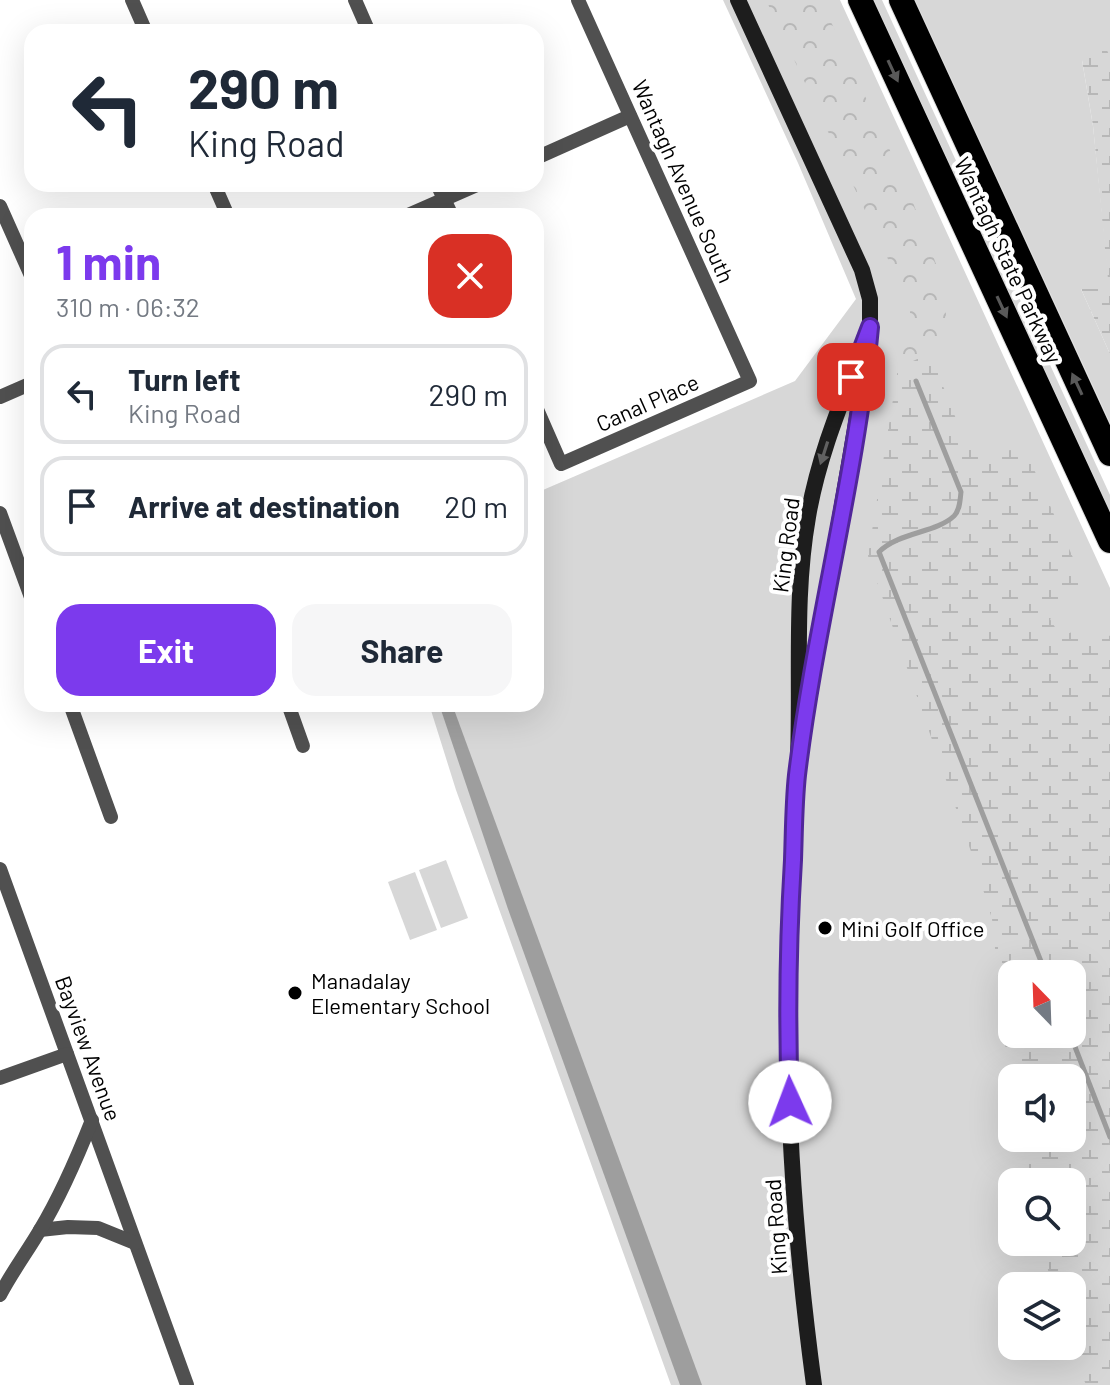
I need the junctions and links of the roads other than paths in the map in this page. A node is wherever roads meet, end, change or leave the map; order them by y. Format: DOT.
graph roads {
  1 [pos="132,0"];
  2 [pos="355,0"];
  3 [pos="578,0"];
  4 [pos="738,0"];
  5 [pos="860,0"];
  6 [pos="901,0"];
  7 [pos="142,24"];
  8 [pos="366,24"];
  9 [pos="630,116"];
  10 [pos="544,154"];
  11 [pos="440,192"];
  12 [pos="462,192"];
  13 [pos="444,200"];
  14 [pos="0,206"];
  15 [pos="425,208"];
  16 [pos="448,208"];
  17 [pos="24,260"];
  18 [pos="870,327"];
  19 [pos="750,381"];
  20 [pos="24,386"];
  21 [pos="0,397"];
  22 [pos="544,425"];
  23 [pos="1110,454"];
  24 [pos="0,513"];
  25 [pos="1110,541"];
  26 [pos="24,578"];
  27 [pos="73,712"];
  28 [pos="291,712"];
  29 [pos="303,746"];
  30 [pos="797,777"];
  31 [pos="111,817"];
  32 [pos="0,869"];
  33 [pos="67,1054"];
  34 [pos="0,1078"];
  35 [pos="92,1120"];
  36 [pos="40,1230"];
  37 [pos="135,1243"];
  38 [pos="0,1295"];
  39 [pos="187,1385"];
  40 [pos="814,1385"];
  1 -- 7 [label="street"];
  2 -- 8 [label="street"];
  3 -- 9 [label="street, Wantagh Avenue South"];
  4 -- 18 [label="street, King Road"];
  5 -- 25 [label="highway, Wantagh State Parkway, one-way"];
  23 -- 6 [label="highway, Wantagh State Parkway, one-way"];
  9 -- 10 [label="street"];
  9 -- 19 [label="street, Wantagh Avenue South"];
  11 -- 13 [label="street"];
  12 -- 13 [label="street"];
  13 -- 15 [label="street"];
  13 -- 16 [label="street"];
  14 -- 17 [label="street"];
  18 -- 30 [label="street, King Road"];
  18 -- 30 [label="street, King Road, one-way"];
  19 -- 22 [label="street, Canal Place"];
  20 -- 21 [label="street"];
  24 -- 26 [label="street"];
  27 -- 31 [label="street"];
  28 -- 29 [label="street"];
  30 -- 40 [label="street, King Road"];
  32 -- 33 [label="street, Bayview Avenue"];
  33 -- 34 [label="street"];
  33 -- 35 [label="street, Bayview Avenue"];
  35 -- 36 [label="street"];
  35 -- 37 [label="street, Bayview Avenue"];
  36 -- 37 [label="street"];
  36 -- 38 [label="street"];
  37 -- 39 [label="street, Bayview Avenue"];
}
